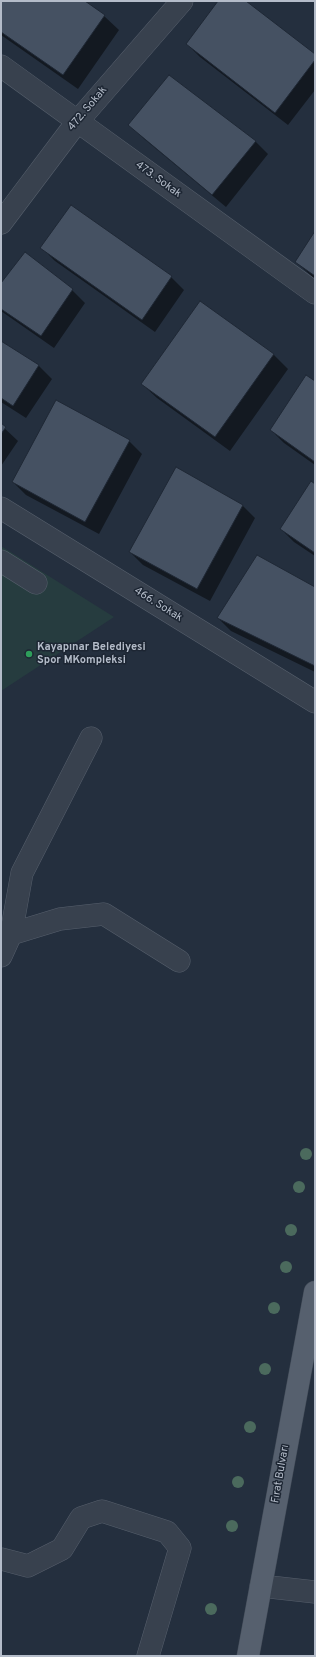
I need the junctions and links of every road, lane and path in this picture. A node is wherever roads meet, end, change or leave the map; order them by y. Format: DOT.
graph roads {
  1 [pos="182,1"];
  2 [pos="1,66"];
  3 [pos="77,122"];
  4 [pos="1,222"];
  5 [pos="315,293"];
  6 [pos="1,508"];
  7 [pos="1,561"];
  8 [pos="36,584"];
  9 [pos="315,702"];
  10 [pos="91,738"];
  11 [pos="11,934"];
  12 [pos="1,956"];
  13 [pos="179,961"];
  14 [pos="315,1292"];
  15 [pos="1,1559"];
  16 [pos="261,1586"];
  17 [pos="315,1592"];
  18 [pos="148,1656"];
  19 [pos="248,1656"];
  1 -- 3 [label="street, 472. Sokak"];
  2 -- 3 [label="street, 473. Sokak"];
  3 -- 4 [label="street, 472. Sokak"];
  3 -- 5 [label="street, 473. Sokak"];
  6 -- 9 [label="street, 466. Sokak"];
  7 -- 8 [label="street"];
  10 -- 11 [label="street"];
  11 -- 12 [label="street"];
  11 -- 13 [label="street"];
  14 -- 16 [label="main road, Fırat Bulvarı"];
  15 -- 18 [label="street"];
  16 -- 17 [label="street"];
  16 -- 19 [label="main road, Fırat Bulvarı"];
}
